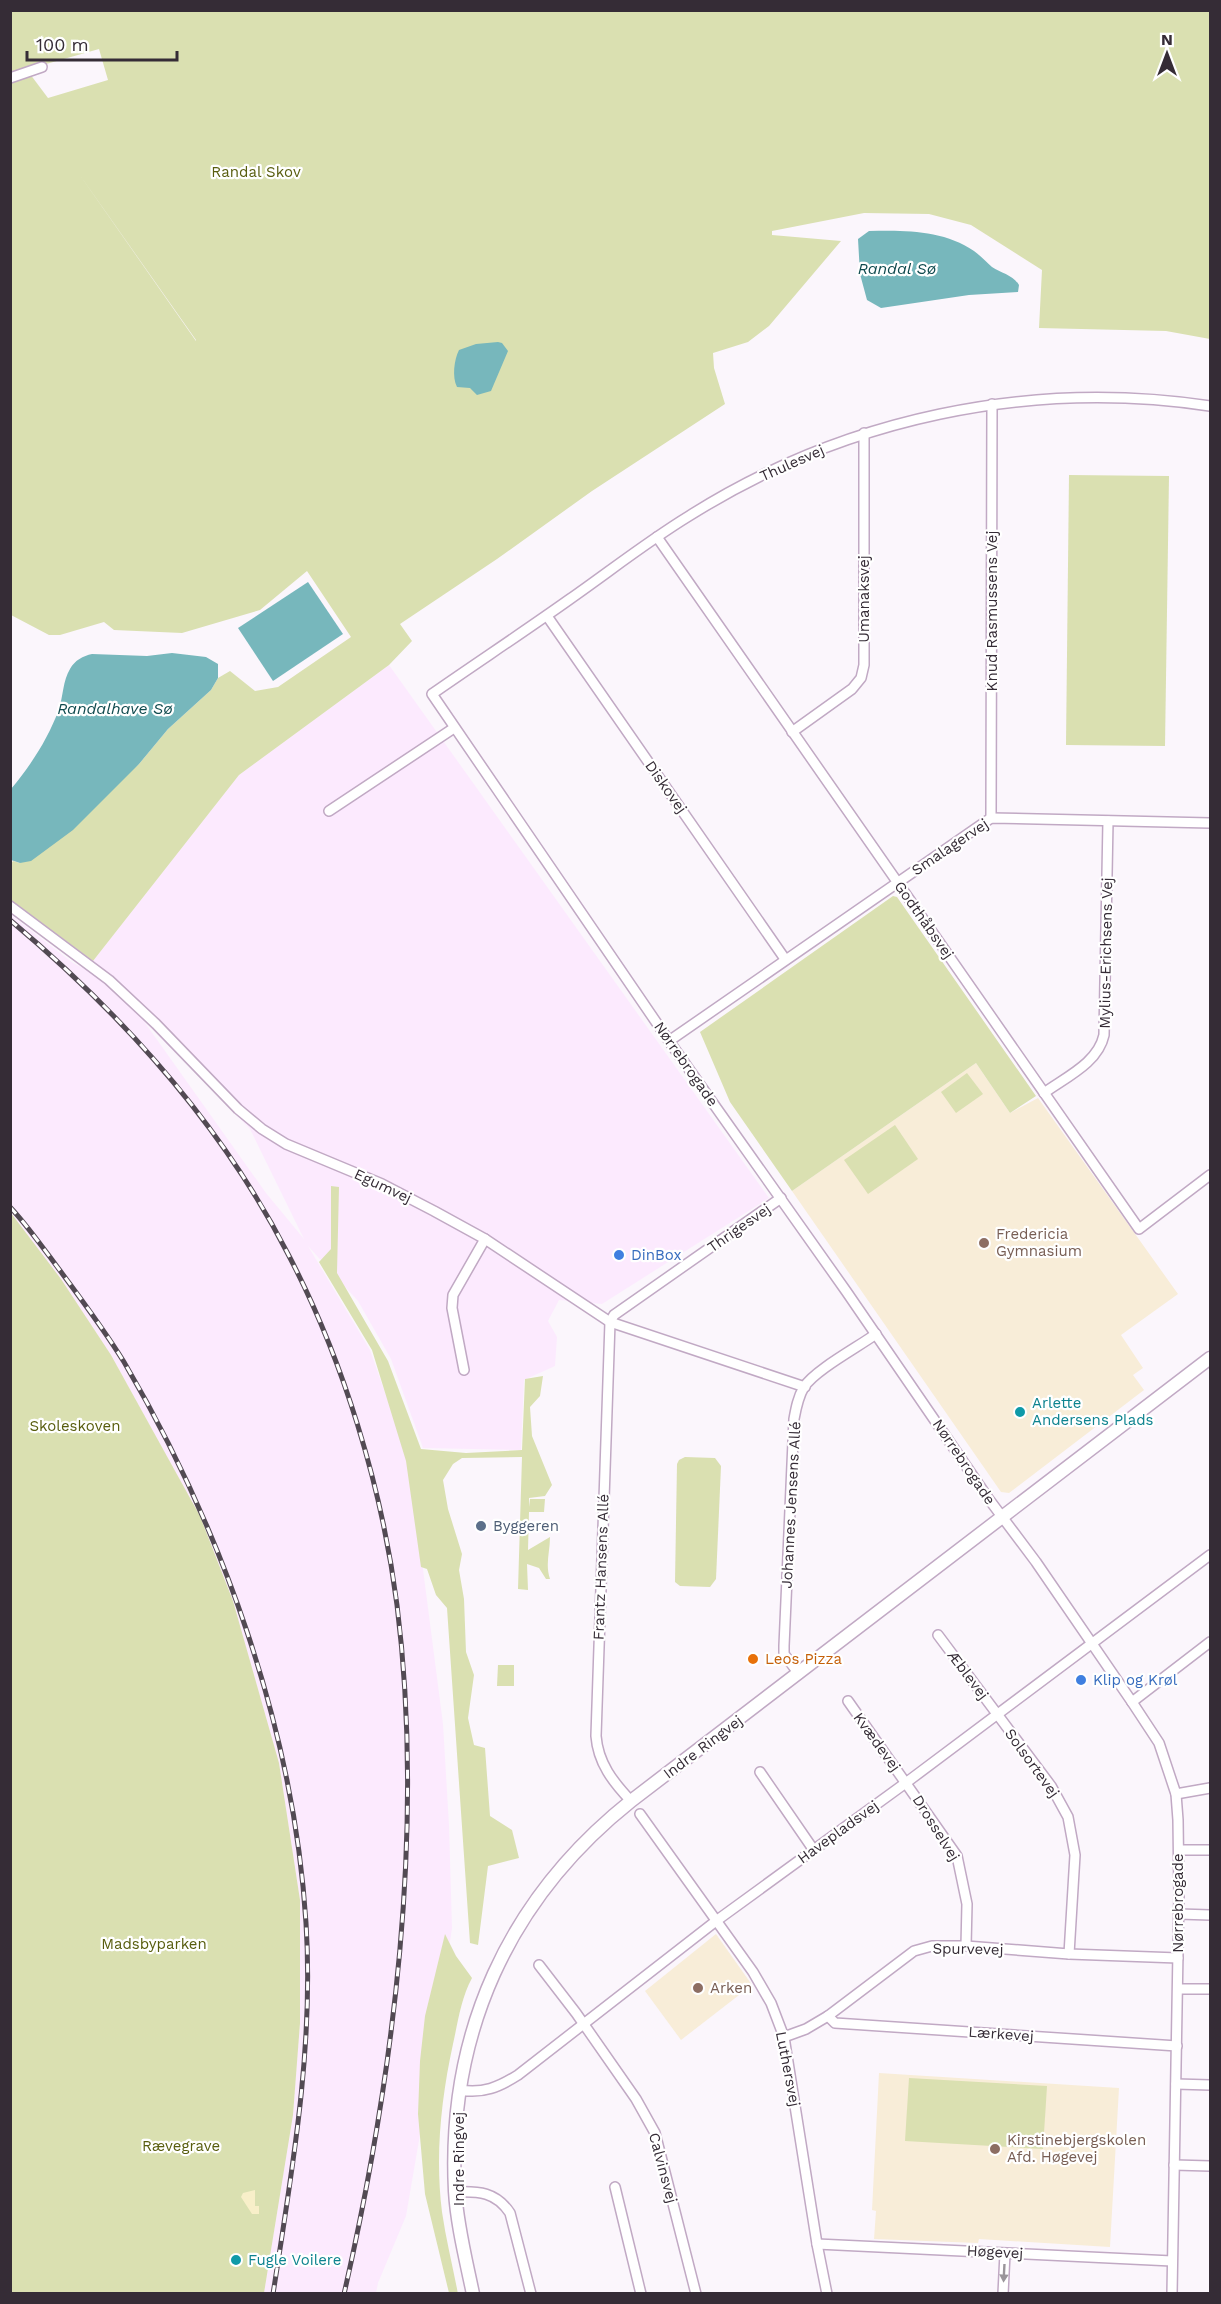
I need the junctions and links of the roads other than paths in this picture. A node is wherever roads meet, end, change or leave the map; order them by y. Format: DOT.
graph roads {
  1 [pos="42,67"];
  2 [pos="10,78"];
  3 [pos="992,404"];
  4 [pos="1210,406"];
  5 [pos="864,433"];
  6 [pos="657,537"];
  7 [pos="547,616"];
  8 [pos="432,694"];
  9 [pos="454,728"];
  10 [pos="792,732"];
  11 [pos="329,811"];
  12 [pos="991,818"];
  13 [pos="1108,821"];
  14 [pos="1210,823"];
  15 [pos="897,882"];
  16 [pos="10,906"];
  17 [pos="785,959"];
  18 [pos="669,1041"];
  19 [pos="1044,1093"];
  20 [pos="1210,1175"];
  21 [pos="782,1198"];
  22 [pos="485,1239"];
  23 [pos="610,1322"];
  24 [pos="876,1334"];
  25 [pos="1210,1358"];
  26 [pos="464,1370"];
  27 [pos="805,1387"];
  28 [pos="1003,1518"];
  29 [pos="1210,1555"];
  30 [pos="938,1635"];
  31 [pos="1210,1642"];
  32 [pos="1091,1644"];
  33 [pos="799,1674"];
  34 [pos="848,1701"];
  35 [pos="1132,1702"];
  36 [pos="998,1715"];
  37 [pos="760,1772"];
  38 [pos="907,1782"];
  39 [pos="1210,1788"];
  40 [pos="1176,1794"];
  41 [pos="631,1802"];
  42 [pos="640,1814"];
  43 [pos="813,1849"];
  44 [pos="1179,1850"];
  45 [pos="1210,1851"];
  46 [pos="1179,1914"];
  47 [pos="1210,1915"];
  48 [pos="716,1921"];
  49 [pos="966,1946"];
  50 [pos="1070,1954"];
  51 [pos="1178,1958"];
  52 [pos="538,1965"];
  53 [pos="1178,1989"];
  54 [pos="1210,1989"];
  55 [pos="828,2016"];
  56 [pos="583,2024"];
  57 [pos="784,2037"];
  58 [pos="1177,2046"];
  59 [pos="1176,2084"];
  60 [pos="1210,2085"];
  61 [pos="460,2090"];
  62 [pos="1174,2166"];
  63 [pos="1210,2166"];
  64 [pos="615,2187"];
  65 [pos="455,2192"];
  66 [pos="817,2244"];
  67 [pos="1005,2253"];
  68 [pos="1172,2261"];
  69 [pos="474,2294"];
  70 [pos="531,2294"];
  71 [pos="641,2294"];
  72 [pos="696,2294"];
  73 [pos="827,2294"];
  74 [pos="1003,2294"];
  75 [pos="1172,2294"];
  1 -- 2 [label="street"];
  3 -- 4 [label="street, Thulesvej"];
  3 -- 5 [label="street, Thulesvej"];
  3 -- 12 [label="street, Knud Rasmussens Vej"];
  5 -- 6 [label="street, Thulesvej"];
  5 -- 10 [label="street, Umanaksvej"];
  6 -- 7 [label="street, Thulesvej"];
  6 -- 10 [label="street, Godthåbsvej"];
  7 -- 8 [label="street, Thulesvej"];
  7 -- 17 [label="street, Diskovej"];
  8 -- 9 [label="street, Nørrebrogade"];
  9 -- 11 [label="street"];
  9 -- 18 [label="street, Nørrebrogade"];
  10 -- 15 [label="street, Godthåbsvej"];
  12 -- 13 [label="street, Smalagervej"];
  12 -- 15 [label="street, Smalagervej"];
  13 -- 14 [label="street, Smalagervej"];
  13 -- 19 [label="street, Mylius-Erichsens Vej"];
  15 -- 17 [label="street, Smalagervej"];
  15 -- 19 [label="street, Godthåbsvej"];
  16 -- 22 [label="street, Egumvej"];
  17 -- 18 [label="street, Smalagervej"];
  18 -- 21 [label="street, Nørrebrogade"];
  19 -- 20 [label="street, Godthåbsvej"];
  21 -- 23 [label="street, Thrigesvej"];
  21 -- 24 [label="street, Nørrebrogade"];
  22 -- 23 [label="street, Egumvej"];
  22 -- 26 [label="street"];
  23 -- 27 [label="street, Egumvej"];
  23 -- 41 [label="street, Frantz Hansens Allé"];
  24 -- 27 [label="street, Johannes Jensens Allé"];
  24 -- 28 [label="street, Nørrebrogade"];
  25 -- 28 [label="street, Indre Ringvej"];
  27 -- 33 [label="street, Johannes Jensens Allé"];
  28 -- 32 [label="street, Nørrebrogade"];
  28 -- 33 [label="street, Indre Ringvej"];
  29 -- 32 [label="street, Havepladsvej"];
  30 -- 36 [label="street, Æblevej"];
  31 -- 35 [label="street"];
  32 -- 35 [label="street, Nørrebrogade"];
  32 -- 36 [label="street, Havepladsvej"];
  33 -- 41 [label="street, Indre Ringvej"];
  34 -- 38 [label="street, Kvædevej"];
  35 -- 40 [label="street, Nørrebrogade"];
  36 -- 38 [label="street, Havepladsvej"];
  36 -- 50 [label="street, Solsortevej"];
  37 -- 43 [label="street"];
  38 -- 43 [label="street, Havepladsvej"];
  38 -- 49 [label="street, Drosselvej"];
  39 -- 40 [label="street"];
  40 -- 44 [label="street, Nørrebrogade"];
  41 -- 61 [label="street, Indre Ringvej"];
  42 -- 48 [label="street, Luthersvej"];
  43 -- 48 [label="street, Havepladsvej"];
  44 -- 45 [label="street"];
  44 -- 46 [label="street, Nørrebrogade"];
  46 -- 47 [label="street"];
  46 -- 51 [label="street, Nørrebrogade"];
  48 -- 56 [label="street, Havepladsvej"];
  48 -- 57 [label="street, Luthersvej"];
  49 -- 50 [label="street, Spurvevej"];
  49 -- 55 [label="street, Spurvevej"];
  50 -- 51 [label="street, Spurvevej"];
  51 -- 53 [label="street, Nørrebrogade"];
  52 -- 56 [label="street, Calvinsvej"];
  53 -- 54 [label="street"];
  53 -- 58 [label="street, Nørrebrogade"];
  55 -- 57 [label="street, Spurvevej"];
  55 -- 58 [label="street, Lærkevej"];
  56 -- 61 [label="street, Havepladsvej"];
  56 -- 72 [label="street, Calvinsvej"];
  57 -- 66 [label="street, Luthersvej"];
  58 -- 59 [label="street, Nørrebrogade"];
  59 -- 60 [label="street"];
  59 -- 62 [label="street, Nørrebrogade"];
  61 -- 65 [label="street, Indre Ringvej"];
  62 -- 63 [label="street"];
  62 -- 68 [label="street, Nørrebrogade"];
  64 -- 71 [label="street"];
  65 -- 69 [label="street, Indre Ringvej"];
  65 -- 70 [label="street"];
  66 -- 67 [label="street, Høgevej"];
  66 -- 73 [label="street, Luthersvej"];
  67 -- 68 [label="street, Høgevej"];
  67 -- 74 [label="street, one-way"];
  68 -- 75 [label="street, Nørrebrogade"];
}
